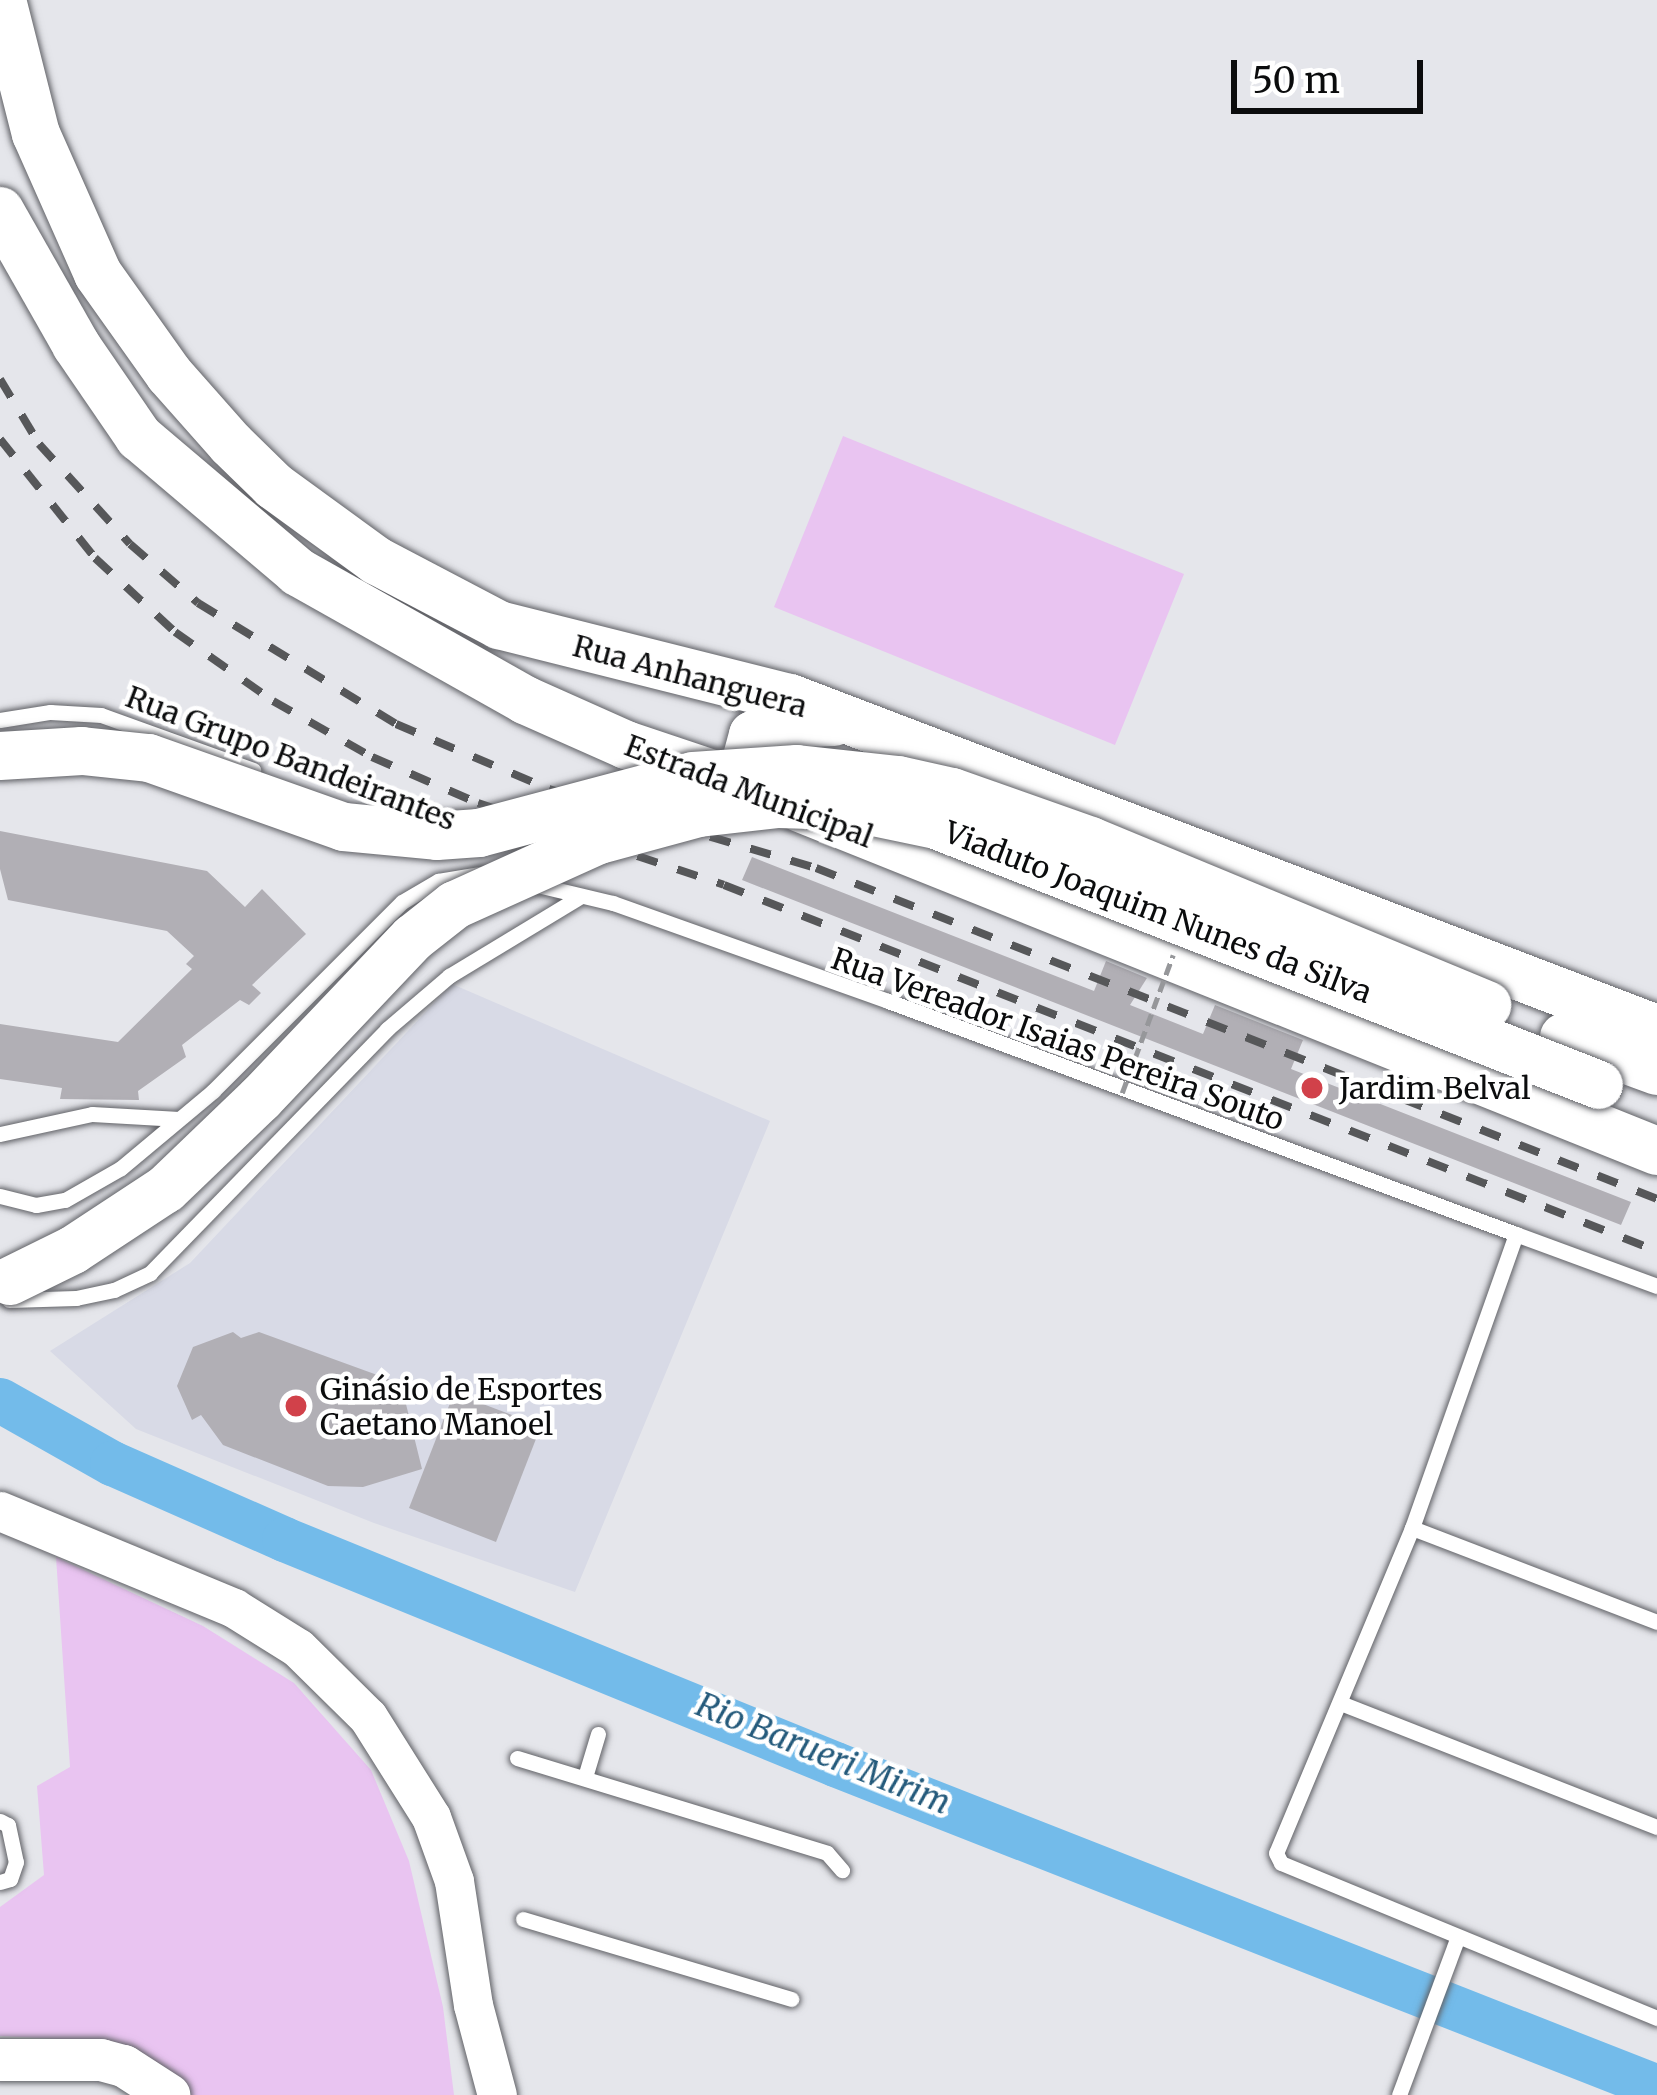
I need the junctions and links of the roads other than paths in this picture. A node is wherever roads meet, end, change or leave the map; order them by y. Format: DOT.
graph roads {
  1 [pos="2,0"];
  2 [pos="0,211"];
  3 [pos="0,721"];
  4 [pos="856,725"];
  5 [pos="0,755"];
  6 [pos="280,780"];
  7 [pos="763,793"];
  8 [pos="344,806"];
  9 [pos="557,890"];
  10 [pos="581,896"];
  11 [pos="1657,1029"];
  12 [pos="1657,1071"];
  13 [pos="1657,1106"];
  14 [pos="179,1119"];
  15 [pos="0,1134"];
  16 [pos="1657,1151"];
  17 [pos="0,1196"];
  18 [pos="1516,1234"];
  19 [pos="1657,1286"];
  20 [pos="3,1288"];
  21 [pos="0,1511"];
  22 [pos="1412,1528"];
  23 [pos="1657,1622"];
  24 [pos="1342,1704"];
  25 [pos="598,1734"];
  26 [pos="517,1758"];
  27 [pos="585,1777"];
  28 [pos="0,1820"];
  29 [pos="1657,1827"];
  30 [pos="842,1870"];
  31 [pos="0,1882"];
  32 [pos="523,1919"];
  33 [pos="1457,1939"];
  34 [pos="791,1999"];
  35 [pos="1657,2018"];
  36 [pos="0,2060"];
  37 [pos="0,2086"];
  38 [pos="127,2095"];
  39 [pos="169,2095"];
  40 [pos="497,2095"];
  41 [pos="1399,2095"];
  1 -- 4 [label="main road, Rua Anhanguera"];
  2 -- 7 [label="main road, Estrada Municipal"];
  3 -- 6 [label="lane, Rua Grupo Bandeirantes"];
  4 -- 7 [label="main road"];
  4 -- 11 [label="main road, Rua Anhanguera"];
  5 -- 12 [label="main road, Viaduto Joaquim Nunes da Silva, bridge"];
  7 -- 16 [label="main road, Estrada Municipal"];
  8 -- 9 [label="lane, Rua Grupo Bandeirantes"];
  9 -- 10 [label="lane, Rua Vereador Isaias Pereira Souto"];
  9 -- 14 [label="lane, Rua Vereador Isaias Pereira Souto"];
  10 -- 18 [label="lane, Rua Vereador Isaias Pereira Souto"];
  10 -- 20 [label="lane"];
  13 -- 20 [label="main road, Viaduto Joaquim Nunes da Silva, bridge"];
  14 -- 15 [label="lane"];
  14 -- 17 [label="lane, Rua Vereador Isaias Pereira Souto"];
  18 -- 19 [label="lane, Rua Vereador Isaias Pereira Souto"];
  18 -- 22 [label="lane"];
  21 -- 40 [label="street"];
  22 -- 23 [label="lane"];
  22 -- 24 [label="lane"];
  24 -- 29 [label="lane"];
  24 -- 33 [label="lane"];
  25 -- 27 [label="lane"];
  26 -- 27 [label="lane"];
  27 -- 30 [label="lane"];
  28 -- 31 [label="lane"];
  32 -- 34 [label="lane"];
  33 -- 35 [label="lane"];
  33 -- 41 [label="lane"];
  36 -- 39 [label="main road"];
  37 -- 38 [label="main road"];
}
